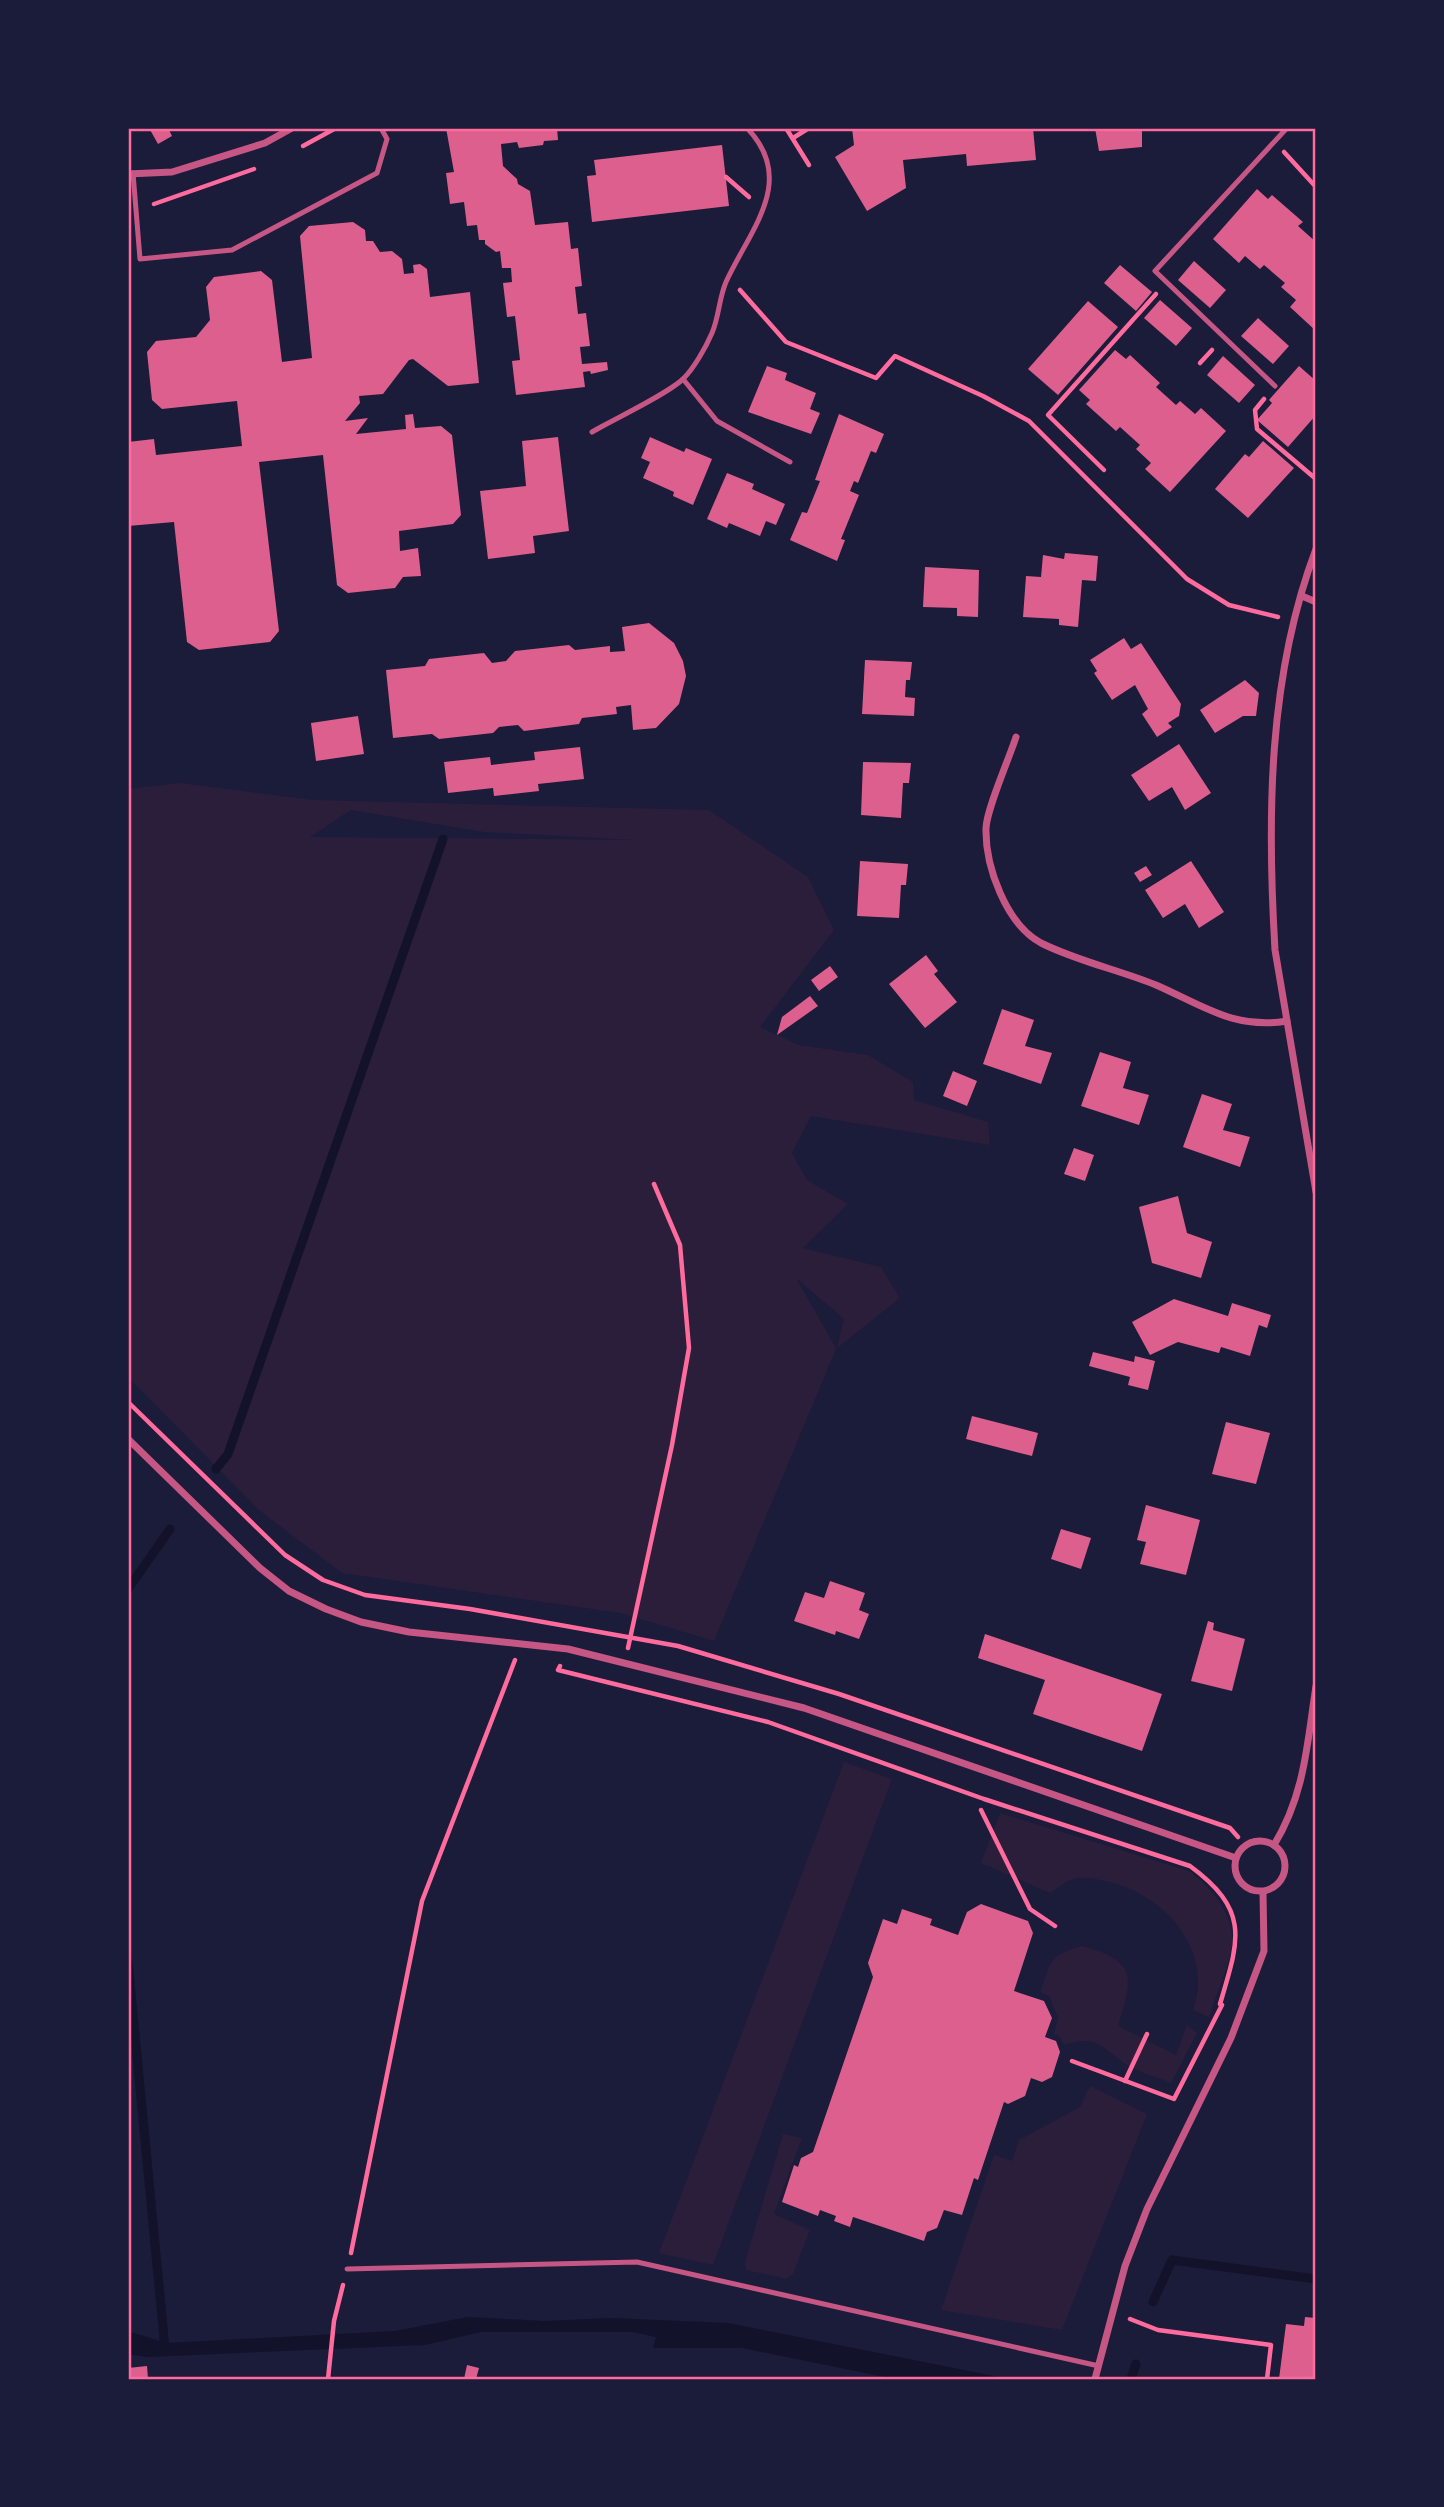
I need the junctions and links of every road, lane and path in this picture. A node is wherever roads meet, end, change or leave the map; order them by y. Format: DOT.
graph roads {
  1 [pos="292,128"];
  2 [pos="380,128"];
  3 [pos="747,128"];
  4 [pos="786,128"];
  5 [pos="809,128"];
  6 [pos="1287,128"];
  7 [pos="793,138"];
  8 [pos="1273,142"];
  9 [pos="809,164"];
  10 [pos="130,174"];
  11 [pos="726,177"];
  12 [pos="1316,187"];
  13 [pos="751,199"];
  14 [pos="725,283"];
  15 [pos="1166,284"];
  16 [pos="683,379"];
  17 [pos="1275,386"];
  18 [pos="592,432"];
  19 [pos="790,462"];
  20 [pos="1104,470"];
  21 [pos="1316,479"];
  22 [pos="1316,549"];
  23 [pos="1302,596"];
  24 [pos="1316,602"];
  25 [pos="1296,622"];
  26 [pos="1016,737"];
  27 [pos="1287,1021"];
  28 [pos="654,1184"];
  29 [pos="1316,1192"];
  30 [pos="128,1402"];
  31 [pos="128,1439"];
  32 [pos="631,1638"];
  33 [pos="520,1642"];
  34 [pos="568,1649"];
  35 [pos="624,1662"];
  36 [pos="1316,1686"];
  37 [pos="981,1810"];
  38 [pos="1247,1845"];
  39 [pos="1274,1845"];
  40 [pos="1236,1858"];
  41 [pos="1263,1892"];
  42 [pos="1055,1926"];
  43 [pos="1220,2004"];
  44 [pos="1241,2015"];
  45 [pos="1147,2034"];
  46 [pos="1072,2061"];
  47 [pos="1125,2081"];
  48 [pos="347,2269"];
  49 [pos="1112,2311"];
  50 [pos="1099,2366"];
  51 [pos="328,2379"];
  52 [pos="1095,2379"];
  53 [pos="1267,2379"];
  1 -- 10 [label="street"];
  2 -- 10 [label="lane"];
  3 -- 14 [label="lane"];
  4 -- 7 [label="path"];
  5 -- 7 [label="path"];
  6 -- 8 [label="lane"];
  7 -- 9 [label="path"];
  8 -- 12 [label="path"];
  8 -- 15 [label="lane"];
  11 -- 13 [label="path"];
  14 -- 16 [label="lane"];
  14 -- 25 [label="path"];
  15 -- 17 [label="lane"];
  15 -- 20 [label="path"];
  16 -- 18 [label="lane"];
  16 -- 19 [label="lane"];
  17 -- 21 [label="path"];
  22 -- 23 [label="street"];
  23 -- 24 [label="street"];
  23 -- 25 [label="street"];
  25 -- 27 [label="street"];
  26 -- 27 [label="street"];
  27 -- 29 [label="street"];
  28 -- 32 [label="path"];
  30 -- 32 [label="path"];
  31 -- 33 [label="street"];
  32 -- 35 [label="path"];
  32 -- 38 [label="path"];
  33 -- 34 [label="street"];
  33 -- 48 [label="path"];
  34 -- 35 [label="street"];
  34 -- 43 [label="path"];
  35 -- 40 [label="street"];
  36 -- 39 [label="street"];
  37 -- 42 [label="path"];
  38 -- 39 [label="street"];
  38 -- 40 [label="street"];
  39 -- 41 [label="street"];
  40 -- 41 [label="street"];
  41 -- 44 [label="street"];
  43 -- 44 [label="path"];
  43 -- 47 [label="path"];
  44 -- 49 [label="street"];
  45 -- 47 [label="path"];
  46 -- 47 [label="path"];
  48 -- 50 [label="lane"];
  48 -- 51 [label="path"];
  49 -- 50 [label="street"];
  49 -- 53 [label="path"];
  50 -- 52 [label="street"];
}
